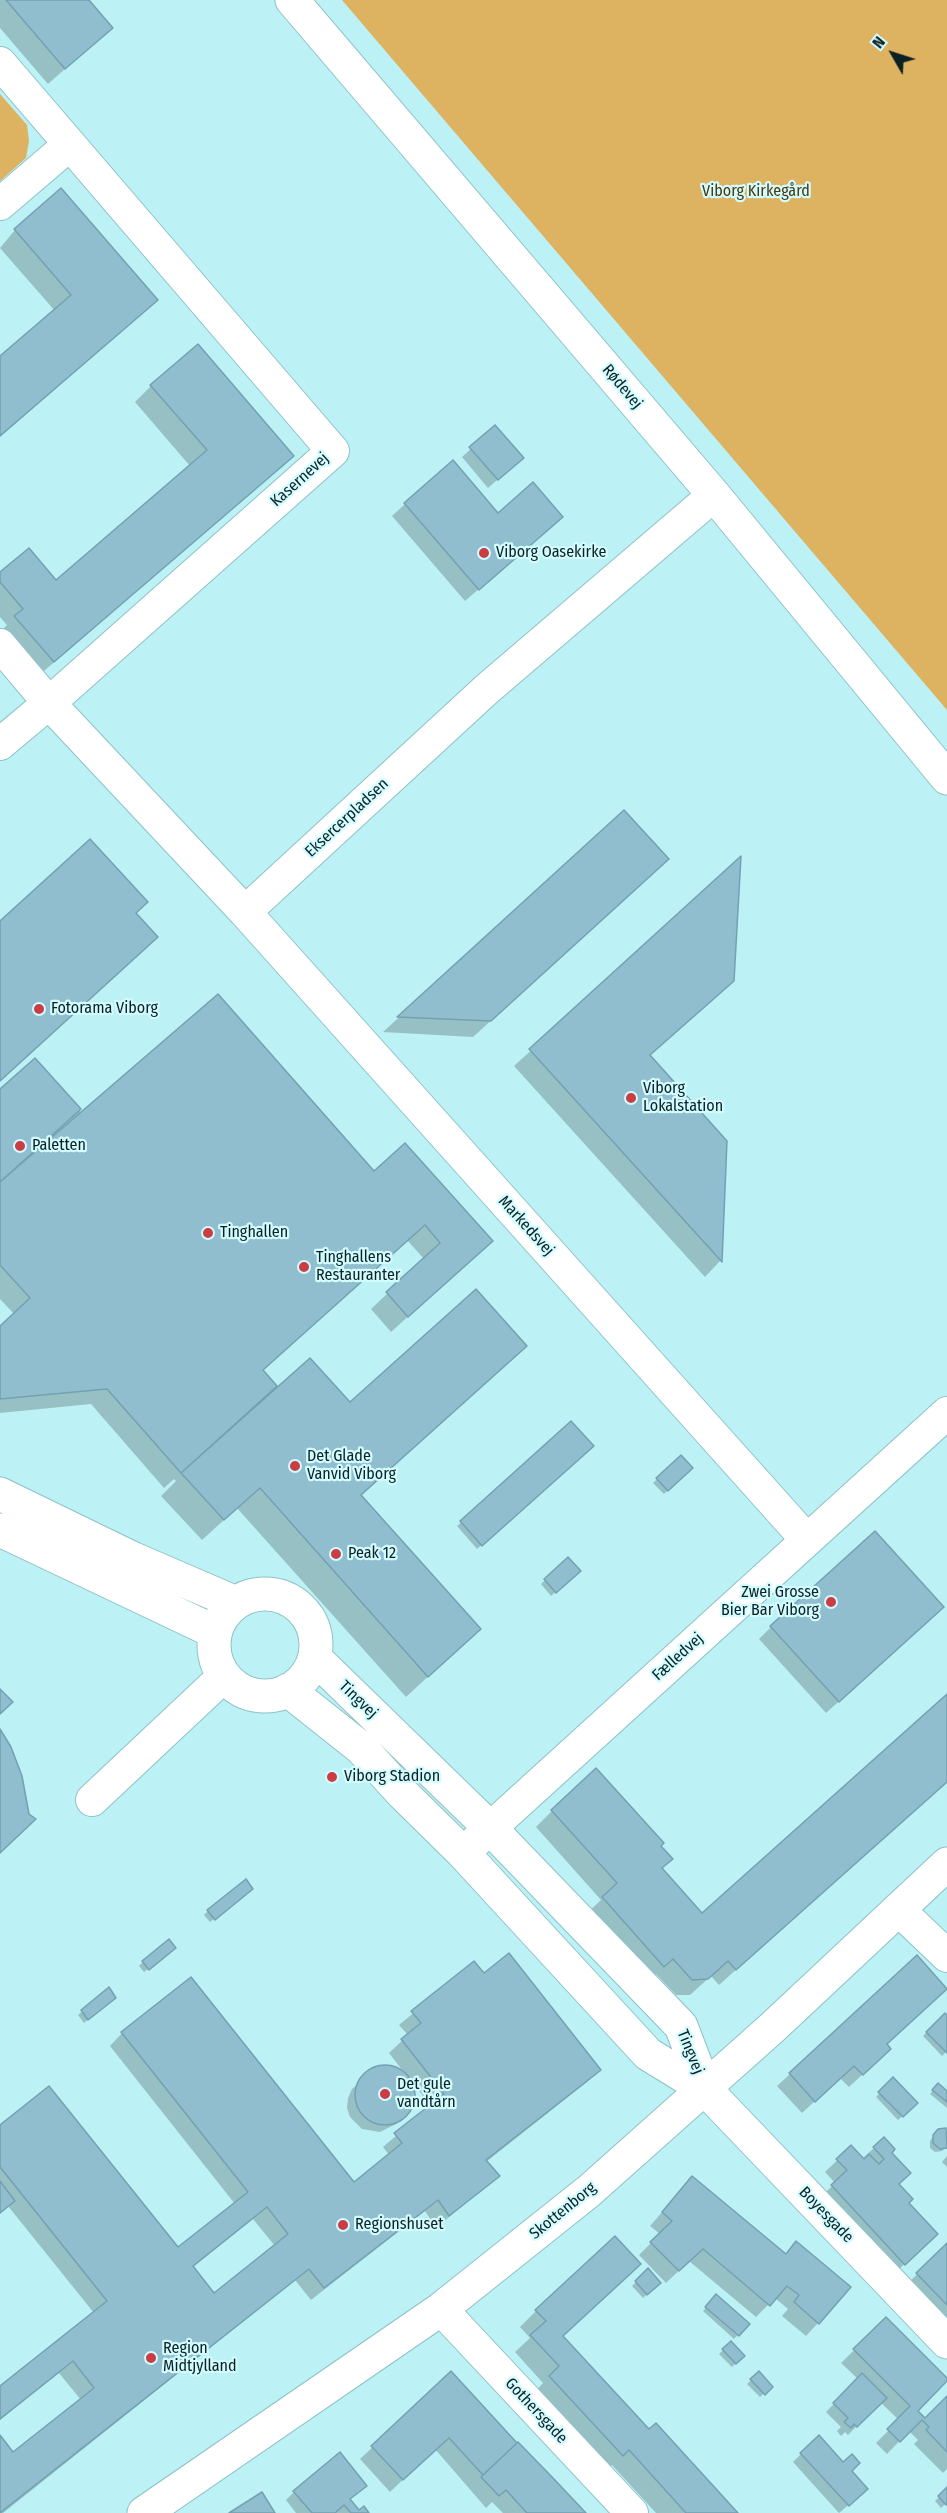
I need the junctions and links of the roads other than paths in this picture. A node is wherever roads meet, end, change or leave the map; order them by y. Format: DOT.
graph roads {
  1 [pos="292,0"];
  2 [pos="0,63"];
  3 [pos="69,145"];
  4 [pos="0,204"];
  5 [pos="714,495"];
  6 [pos="0,645"];
  7 [pos="49,702"];
  8 [pos="0,744"];
  9 [pos="947,778"];
  10 [pos="245,912"];
  11 [pos="947,1413"];
  12 [pos="0,1494"];
  13 [pos="0,1530"];
  14 [pos="807,1540"];
  15 [pos="236,1603"];
  16 [pos="215,1632"];
  17 [pos="315,1658"];
  18 [pos="224,1676"];
  19 [pos="288,1690"];
  20 [pos="92,1800"];
  21 [pos="490,1828"];
  22 [pos="463,1853"];
  23 [pos="947,1864"];
  24 [pos="898,1909"];
  25 [pos="947,1956"];
  26 [pos="705,2089"];
  27 [pos="441,2309"];
  28 [pos="947,2342"];
  29 [pos="144,2513"];
  30 [pos="632,2513"];
  1 -- 5 [label="street, Rødevej"];
  2 -- 3 [label="street, Kasernevej"];
  3 -- 4 [label="street"];
  3 -- 7 [label="street, Kasernevej"];
  5 -- 9 [label="street, Rødevej"];
  5 -- 10 [label="street, Eksercerpladsen"];
  6 -- 7 [label="street"];
  7 -- 8 [label="street"];
  7 -- 10 [label="street"];
  10 -- 14 [label="street, Markedsvej"];
  11 -- 14 [label="street, Fælledvej"];
  12 -- 15 [label="street"];
  13 -- 16 [label="street"];
  14 -- 21 [label="street, Fælledvej"];
  15 -- 16 [label="street"];
  15 -- 17 [label="street"];
  16 -- 18 [label="street"];
  17 -- 19 [label="street"];
  17 -- 21 [label="street, Tingvej"];
  18 -- 19 [label="street"];
  18 -- 20 [label="street"];
  19 -- 22 [label="street, Tingvej"];
  21 -- 22 [label="street, Fælledvej"];
  21 -- 26 [label="street, Tingvej"];
  22 -- 26 [label="street, Tingvej"];
  23 -- 24 [label="street, Skottenborg"];
  24 -- 25 [label="street"];
  24 -- 26 [label="street, Skottenborg"];
  26 -- 27 [label="street, Skottenborg"];
  26 -- 28 [label="street, Boyesgade"];
  27 -- 29 [label="street, Skottenborg"];
  27 -- 30 [label="street, Gothersgade"];
}
